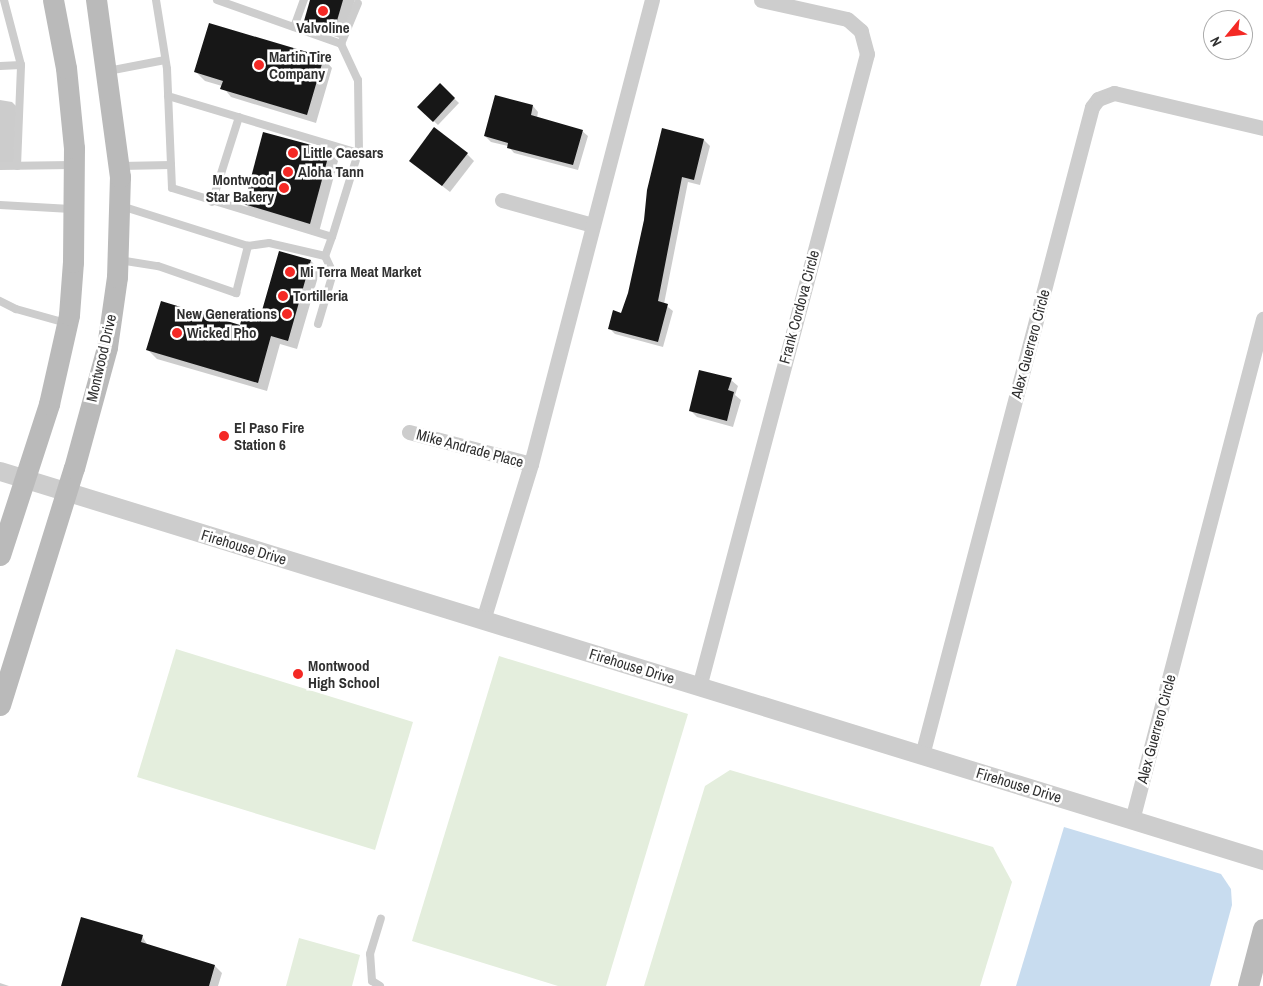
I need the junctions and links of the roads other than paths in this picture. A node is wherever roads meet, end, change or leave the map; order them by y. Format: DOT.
graph roads {
  1 [pos="4,0"];
  2 [pos="53,0"];
  3 [pos="96,0"];
  4 [pos="156,0"];
  5 [pos="217,0"];
  6 [pos="304,0"];
  7 [pos="652,0"];
  8 [pos="761,0"];
  9 [pos="233,3"];
  10 [pos="358,3"];
  11 [pos="294,28"];
  12 [pos="341,44"];
  13 [pos="165,60"];
  14 [pos="21,65"];
  15 [pos="0,66"];
  16 [pos="106,71"];
  17 [pos="168,96"];
  18 [pos="239,117"];
  19 [pos="1263,128"];
  20 [pos="358,153"];
  21 [pos="74,164"];
  22 [pos="172,165"];
  23 [pos="0,166"];
  24 [pos="17,166"];
  25 [pos="119,166"];
  26 [pos="502,200"];
  27 [pos="212,202"];
  28 [pos="0,205"];
  29 [pos="120,206"];
  30 [pos="74,209"];
  31 [pos="594,225"];
  32 [pos="332,237"];
  33 [pos="248,246"];
  34 [pos="325,256"];
  35 [pos="119,260"];
  36 [pos="0,302"];
  37 [pos="1263,319"];
  38 [pos="68,323"];
  39 [pos="318,324"];
  40 [pos="409,432"];
  41 [pos="531,464"];
  42 [pos="0,471"];
  43 [pos="25,479"];
  44 [pos="67,492"];
  45 [pos="0,554"];
  46 [pos="484,620"];
  47 [pos="699,687"];
  48 [pos="0,705"];
  49 [pos="922,755"];
  50 [pos="1132,820"];
  51 [pos="1263,860"];
  52 [pos="382,919"];
  53 [pos="1263,929"];
  54 [pos="380,986"];
  55 [pos="1248,986"];
  1 -- 14 [label="lane"];
  2 -- 21 [label="main road"];
  3 -- 16 [label="main road, Montwood Drive"];
  4 -- 13 [label="lane"];
  5 -- 9 [label="lane"];
  6 -- 11 [label="lane"];
  7 -- 31 [label="street"];
  8 -- 47 [label="street, Frank Cordova Circle"];
  9 -- 11 [label="lane"];
  10 -- 12 [label="lane"];
  11 -- 12 [label="lane"];
  12 -- 20 [label="lane"];
  13 -- 16 [label="lane"];
  13 -- 17 [label="lane"];
  14 -- 15 [label="lane"];
  14 -- 24 [label="lane"];
  16 -- 25 [label="main road, Montwood Drive"];
  17 -- 18 [label="lane"];
  17 -- 22 [label="lane"];
  18 -- 20 [label="lane"];
  18 -- 27 [label="lane"];
  19 -- 49 [label="street, Alex Guerrero Circle"];
  20 -- 32 [label="lane"];
  21 -- 24 [label="lane"];
  21 -- 30 [label="main road"];
  22 -- 25 [label="lane"];
  22 -- 27 [label="lane"];
  23 -- 24 [label="lane"];
  25 -- 29 [label="main road, Montwood Drive"];
  26 -- 31 [label="street"];
  27 -- 32 [label="lane"];
  28 -- 30 [label="lane"];
  29 -- 33 [label="lane"];
  29 -- 35 [label="main road, Montwood Drive"];
  30 -- 38 [label="main road"];
  31 -- 41 [label="street"];
  32 -- 34 [label="lane"];
  33 -- 34 [label="lane"];
  33 -- 35 [label="lane"];
  34 -- 39 [label="lane"];
  35 -- 44 [label="main road, Montwood Drive"];
  36 -- 38 [label="lane"];
  37 -- 50 [label="street, Alex Guerrero Circle"];
  38 -- 43 [label="main road"];
  40 -- 41 [label="street, Mike Andrade Place"];
  41 -- 46 [label="street"];
  42 -- 43 [label="street, Firehouse Drive"];
  43 -- 44 [label="street, Firehouse Drive"];
  43 -- 45 [label="main road"];
  44 -- 46 [label="street, Firehouse Drive"];
  44 -- 48 [label="main road, Montwood Drive"];
  46 -- 47 [label="street, Firehouse Drive"];
  47 -- 49 [label="street, Firehouse Drive"];
  49 -- 50 [label="street, Firehouse Drive"];
  50 -- 51 [label="street, Firehouse Drive"];
  52 -- 54 [label="lane"];
  53 -- 55 [label="main road"];
}
